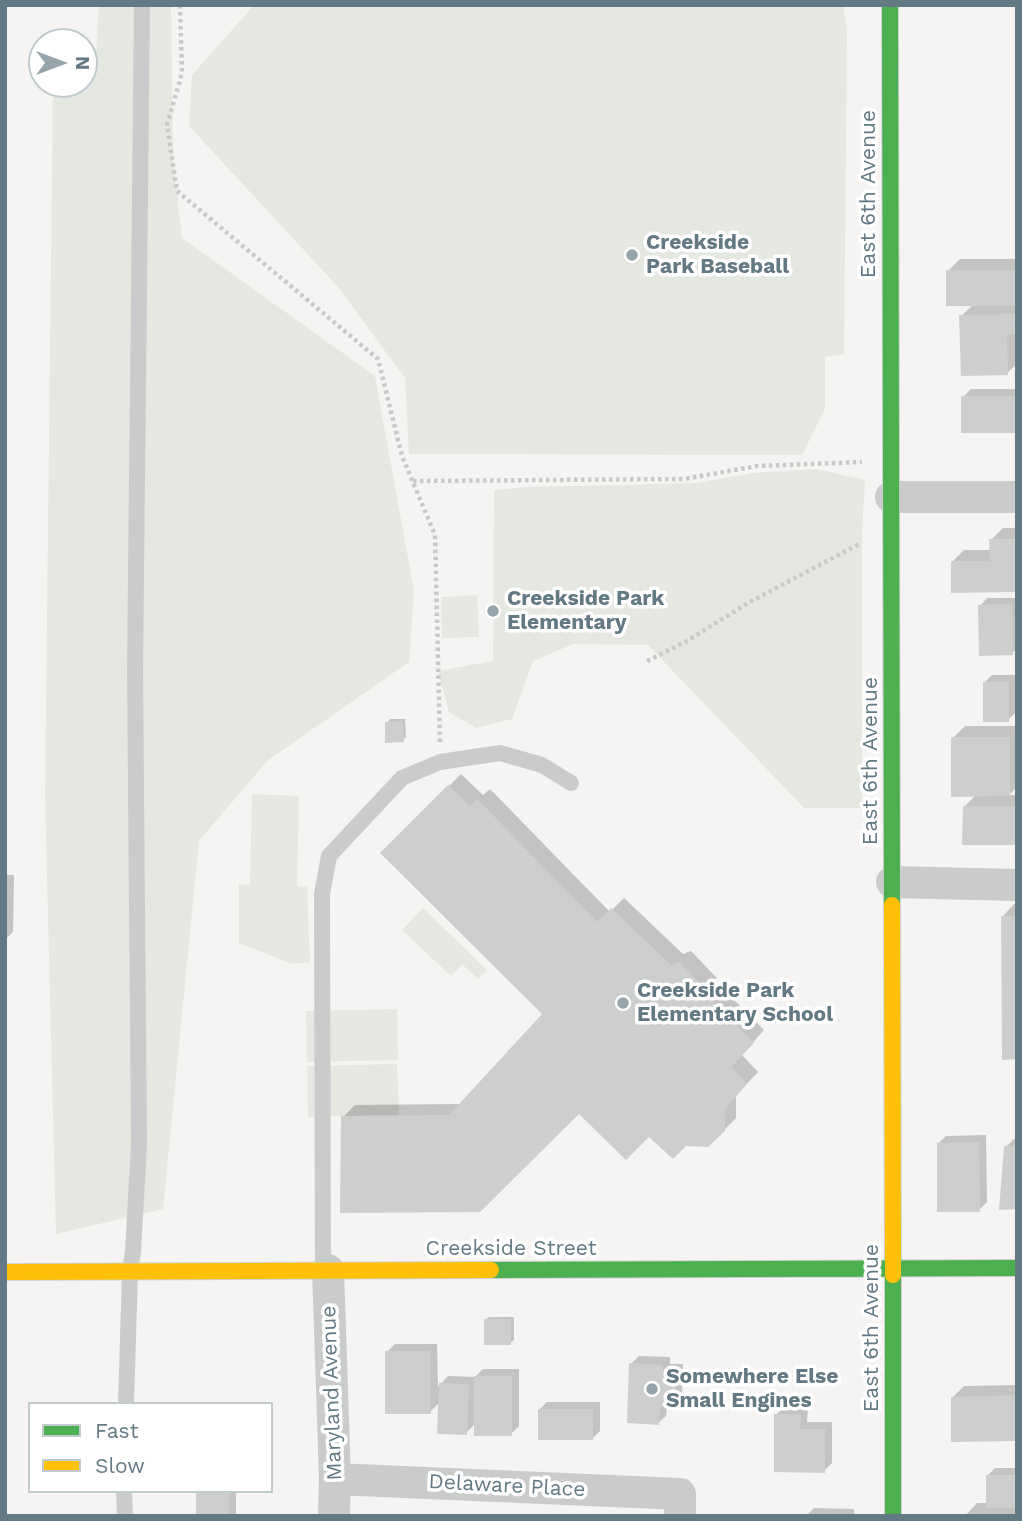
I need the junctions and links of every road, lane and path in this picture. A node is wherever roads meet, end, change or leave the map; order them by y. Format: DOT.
graph roads {
  1 [pos="142,5"];
  2 [pos="180,5"];
  3 [pos="890,5"];
  4 [pos="864,462"];
  5 [pos="413,481"];
  6 [pos="891,497"];
  7 [pos="1017,497"];
  8 [pos="861,543"];
  9 [pos="647,661"];
  10 [pos="440,762"];
  11 [pos="571,783"];
  12 [pos="892,882"];
  13 [pos="1017,885"];
  14 [pos="893,1268"];
  15 [pos="1017,1268"];
  16 [pos="325,1270"];
  17 [pos="130,1271"];
  18 [pos="5,1272"];
  19 [pos="125,1402"];
  20 [pos="335,1479"];
  21 [pos="124,1493"];
  22 [pos="680,1505"];
  23 [pos="125,1516"];
  24 [pos="334,1516"];
  25 [pos="893,1516"];
  1 -- 17 [label="lane"];
  2 -- 5 [label="path"];
  3 -- 6 [label="street, East 6th Avenue"];
  4 -- 5 [label="path"];
  5 -- 10 [label="path"];
  6 -- 7 [label="street"];
  6 -- 12 [label="street, East 6th Avenue"];
  8 -- 9 [label="path"];
  10 -- 11 [label="lane"];
  10 -- 16 [label="lane"];
  12 -- 13 [label="street"];
  12 -- 14 [label="street, East 6th Avenue"];
  14 -- 15 [label="street, Creekside Street"];
  14 -- 16 [label="street, Creekside Street"];
  14 -- 25 [label="street, East 6th Avenue"];
  16 -- 17 [label="street, Creekside Street"];
  16 -- 20 [label="street, Maryland Avenue"];
  17 -- 18 [label="street, Creekside Street"];
  17 -- 19 [label="lane"];
  20 -- 22 [label="street, Delaware Place"];
  20 -- 24 [label="street, Maryland Avenue"];
  21 -- 23 [label="lane"];
}
